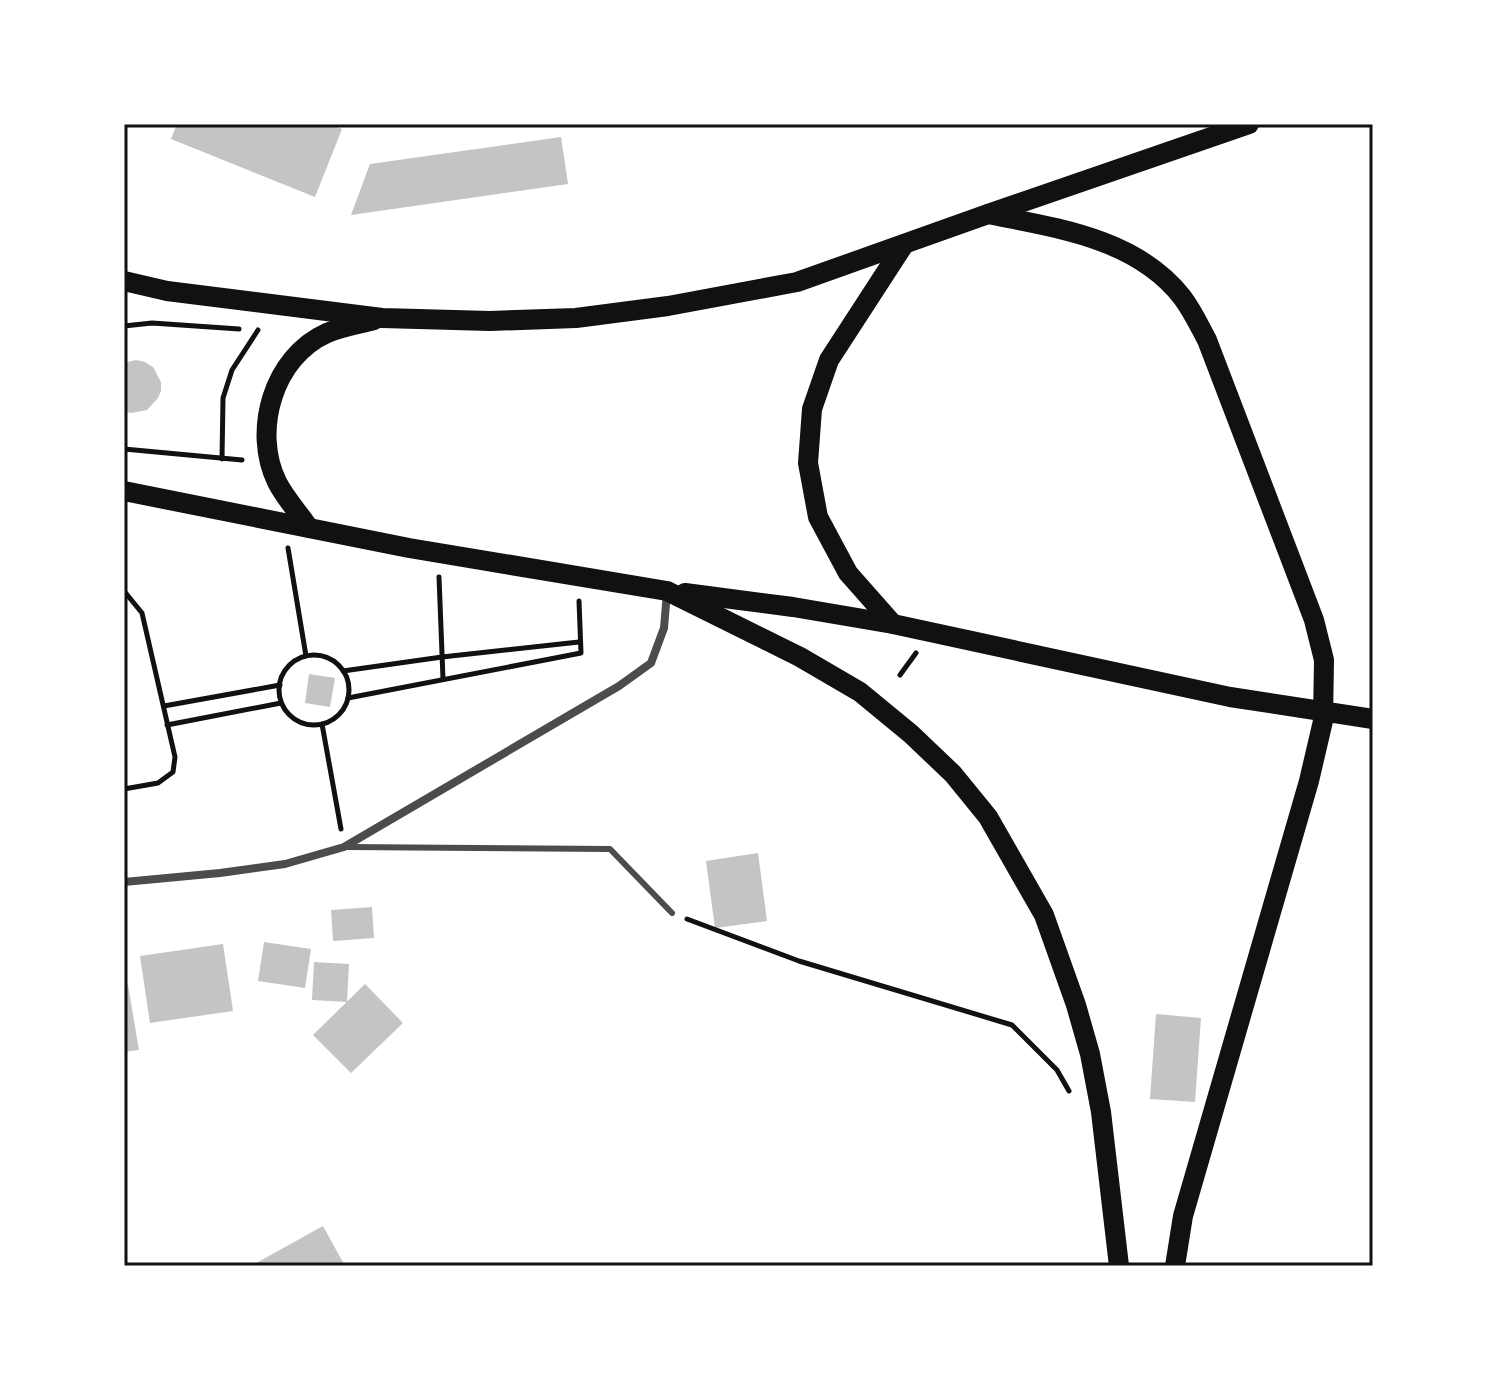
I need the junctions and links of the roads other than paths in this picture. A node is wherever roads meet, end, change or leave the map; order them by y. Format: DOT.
graph roads {
  1 [pos="1249,124"];
  2 [pos="988,214"];
  3 [pos="903,246"];
  4 [pos="124,281"];
  5 [pos="382,318"];
  6 [pos="124,491"];
  7 [pos="309,528"];
  8 [pos="667,591"];
  9 [pos="893,624"];
  10 [pos="1373,719"];
  11 [pos="344,847"];
  12 [pos="124,882"];
  13 [pos="672,913"];
  14 [pos="1119,1266"];
  15 [pos="1175,1266"];
  1 -- 2 [label="main road"];
  2 -- 3 [label="main road"];
  2 -- 15 [label="main road"];
  3 -- 5 [label="main road"];
  3 -- 9 [label="main road"];
  4 -- 5 [label="main road"];
  5 -- 7 [label="main road"];
  6 -- 7 [label="main road"];
  7 -- 8 [label="main road"];
  8 -- 9 [label="main road"];
  8 -- 11 [label="street"];
  8 -- 14 [label="main road"];
  9 -- 10 [label="main road"];
  11 -- 12 [label="street"];
  11 -- 13 [label="lane"];
}
